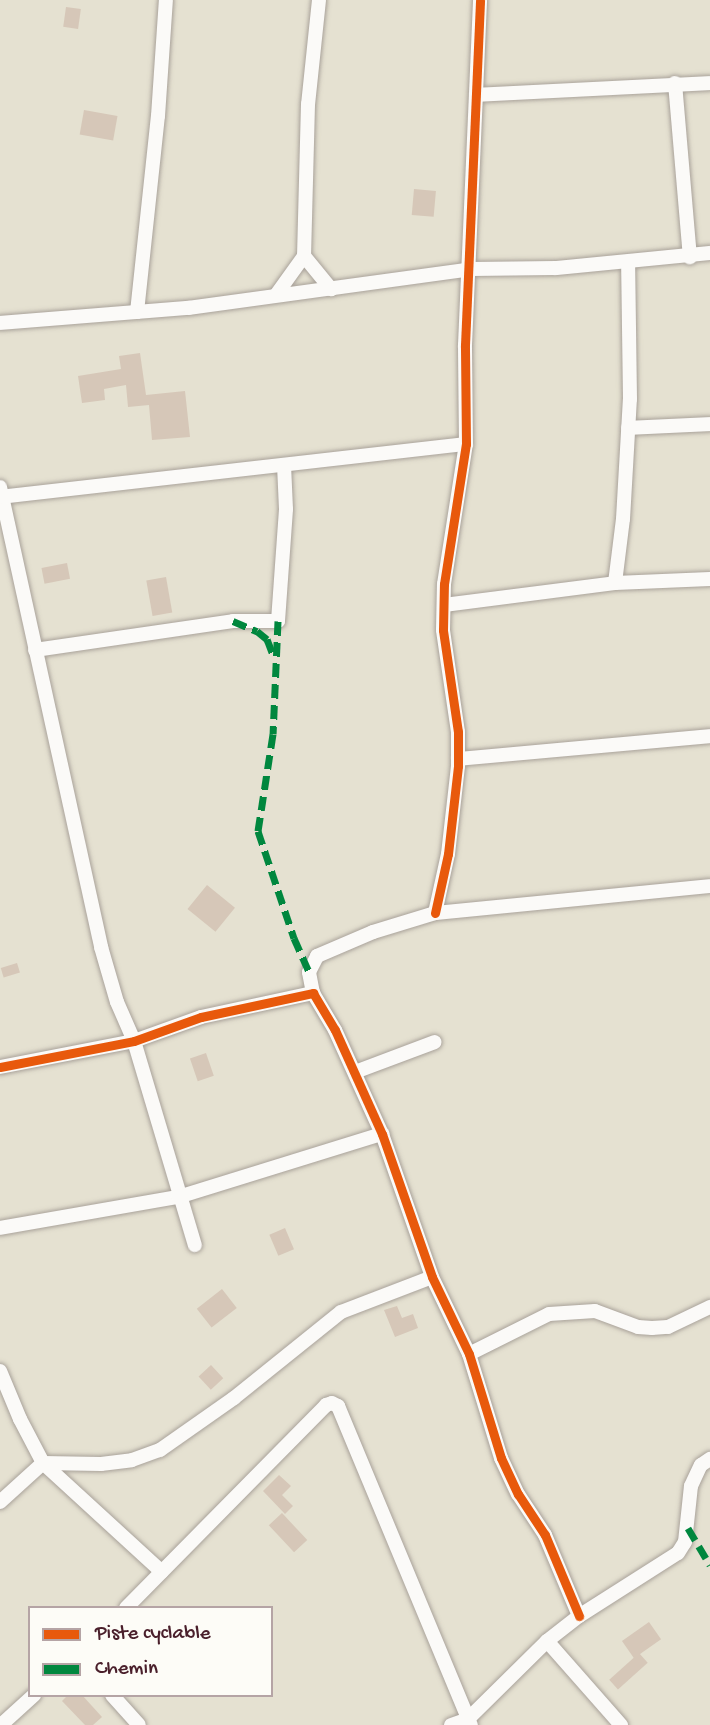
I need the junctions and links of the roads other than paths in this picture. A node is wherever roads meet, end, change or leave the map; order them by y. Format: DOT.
graph roads {
  1 [pos="166,0"];
  2 [pos="319,0"];
  3 [pos="480,0"];
  4 [pos="675,83"];
  5 [pos="710,83"];
  6 [pos="476,95"];
  7 [pos="710,253"];
  8 [pos="304,256"];
  9 [pos="690,257"];
  10 [pos="628,263"];
  11 [pos="471,269"];
  12 [pos="331,289"];
  13 [pos="276,295"];
  14 [pos="137,312"];
  15 [pos="0,323"];
  16 [pos="710,424"];
  17 [pos="628,428"];
  18 [pos="466,444"];
  19 [pos="284,465"];
  20 [pos="1,494"];
  21 [pos="710,579"];
  22 [pos="615,583"];
  23 [pos="443,605"];
  24 [pos="35,650"];
  25 [pos="710,736"];
  26 [pos="458,759"];
  27 [pos="710,886"];
  28 [pos="435,914"];
  29 [pos="313,993"];
  30 [pos="134,1041"];
  31 [pos="435,1042"];
  32 [pos="0,1067"];
  33 [pos="355,1072"];
  34 [pos="382,1134"];
  35 [pos="178,1197"];
  36 [pos="0,1228"];
  37 [pos="195,1245"];
  38 [pos="432,1277"];
  39 [pos="710,1307"];
  40 [pos="469,1354"];
  41 [pos="0,1371"];
  42 [pos="710,1459"];
  43 [pos="43,1463"];
  44 [pos="0,1502"];
  45 [pos="162,1572"];
  46 [pos="128,1606"];
  47 [pos="579,1616"];
  48 [pos="547,1641"];
  49 [pos="32,1697"];
  50 [pos="114,1697"];
  51 [pos="470,1722"];
  52 [pos="1,1725"];
  53 [pos="139,1725"];
  54 [pos="451,1725"];
  55 [pos="621,1725"];
  1 -- 14 [label="street"];
  2 -- 8 [label="street"];
  3 -- 6 [label="street"];
  4 -- 5 [label="street"];
  4 -- 6 [label="street"];
  4 -- 9 [label="street"];
  6 -- 11 [label="street"];
  7 -- 9 [label="street"];
  8 -- 12 [label="street"];
  8 -- 13 [label="street"];
  9 -- 10 [label="street"];
  10 -- 11 [label="street"];
  10 -- 17 [label="street"];
  11 -- 12 [label="street"];
  11 -- 18 [label="street"];
  12 -- 13 [label="street"];
  13 -- 14 [label="street"];
  14 -- 15 [label="street"];
  16 -- 17 [label="street"];
  17 -- 22 [label="street"];
  18 -- 19 [label="street"];
  18 -- 23 [label="street"];
  19 -- 20 [label="street"];
  19 -- 24 [label="street"];
  20 -- 24 [label="street"];
  21 -- 22 [label="street"];
  22 -- 23 [label="street"];
  23 -- 26 [label="street"];
  24 -- 30 [label="street"];
  25 -- 26 [label="street"];
  26 -- 28 [label="street"];
  27 -- 28 [label="street"];
  28 -- 29 [label="street"];
  29 -- 30 [label="street"];
  29 -- 33 [label="street"];
  30 -- 32 [label="street"];
  30 -- 35 [label="street"];
  31 -- 33 [label="street"];
  33 -- 34 [label="street"];
  34 -- 35 [label="street"];
  34 -- 38 [label="street"];
  35 -- 36 [label="street"];
  35 -- 37 [label="street"];
  38 -- 40 [label="street"];
  38 -- 43 [label="street"];
  39 -- 40 [label="street"];
  40 -- 47 [label="street"];
  41 -- 43 [label="street"];
  42 -- 47 [label="street"];
  43 -- 44 [label="street"];
  43 -- 45 [label="street"];
  45 -- 46 [label="street"];
  45 -- 51 [label="street"];
  47 -- 48 [label="street"];
  48 -- 51 [label="street"];
  48 -- 55 [label="street"];
  49 -- 52 [label="street"];
  50 -- 53 [label="street"];
  51 -- 54 [label="street"];
}
